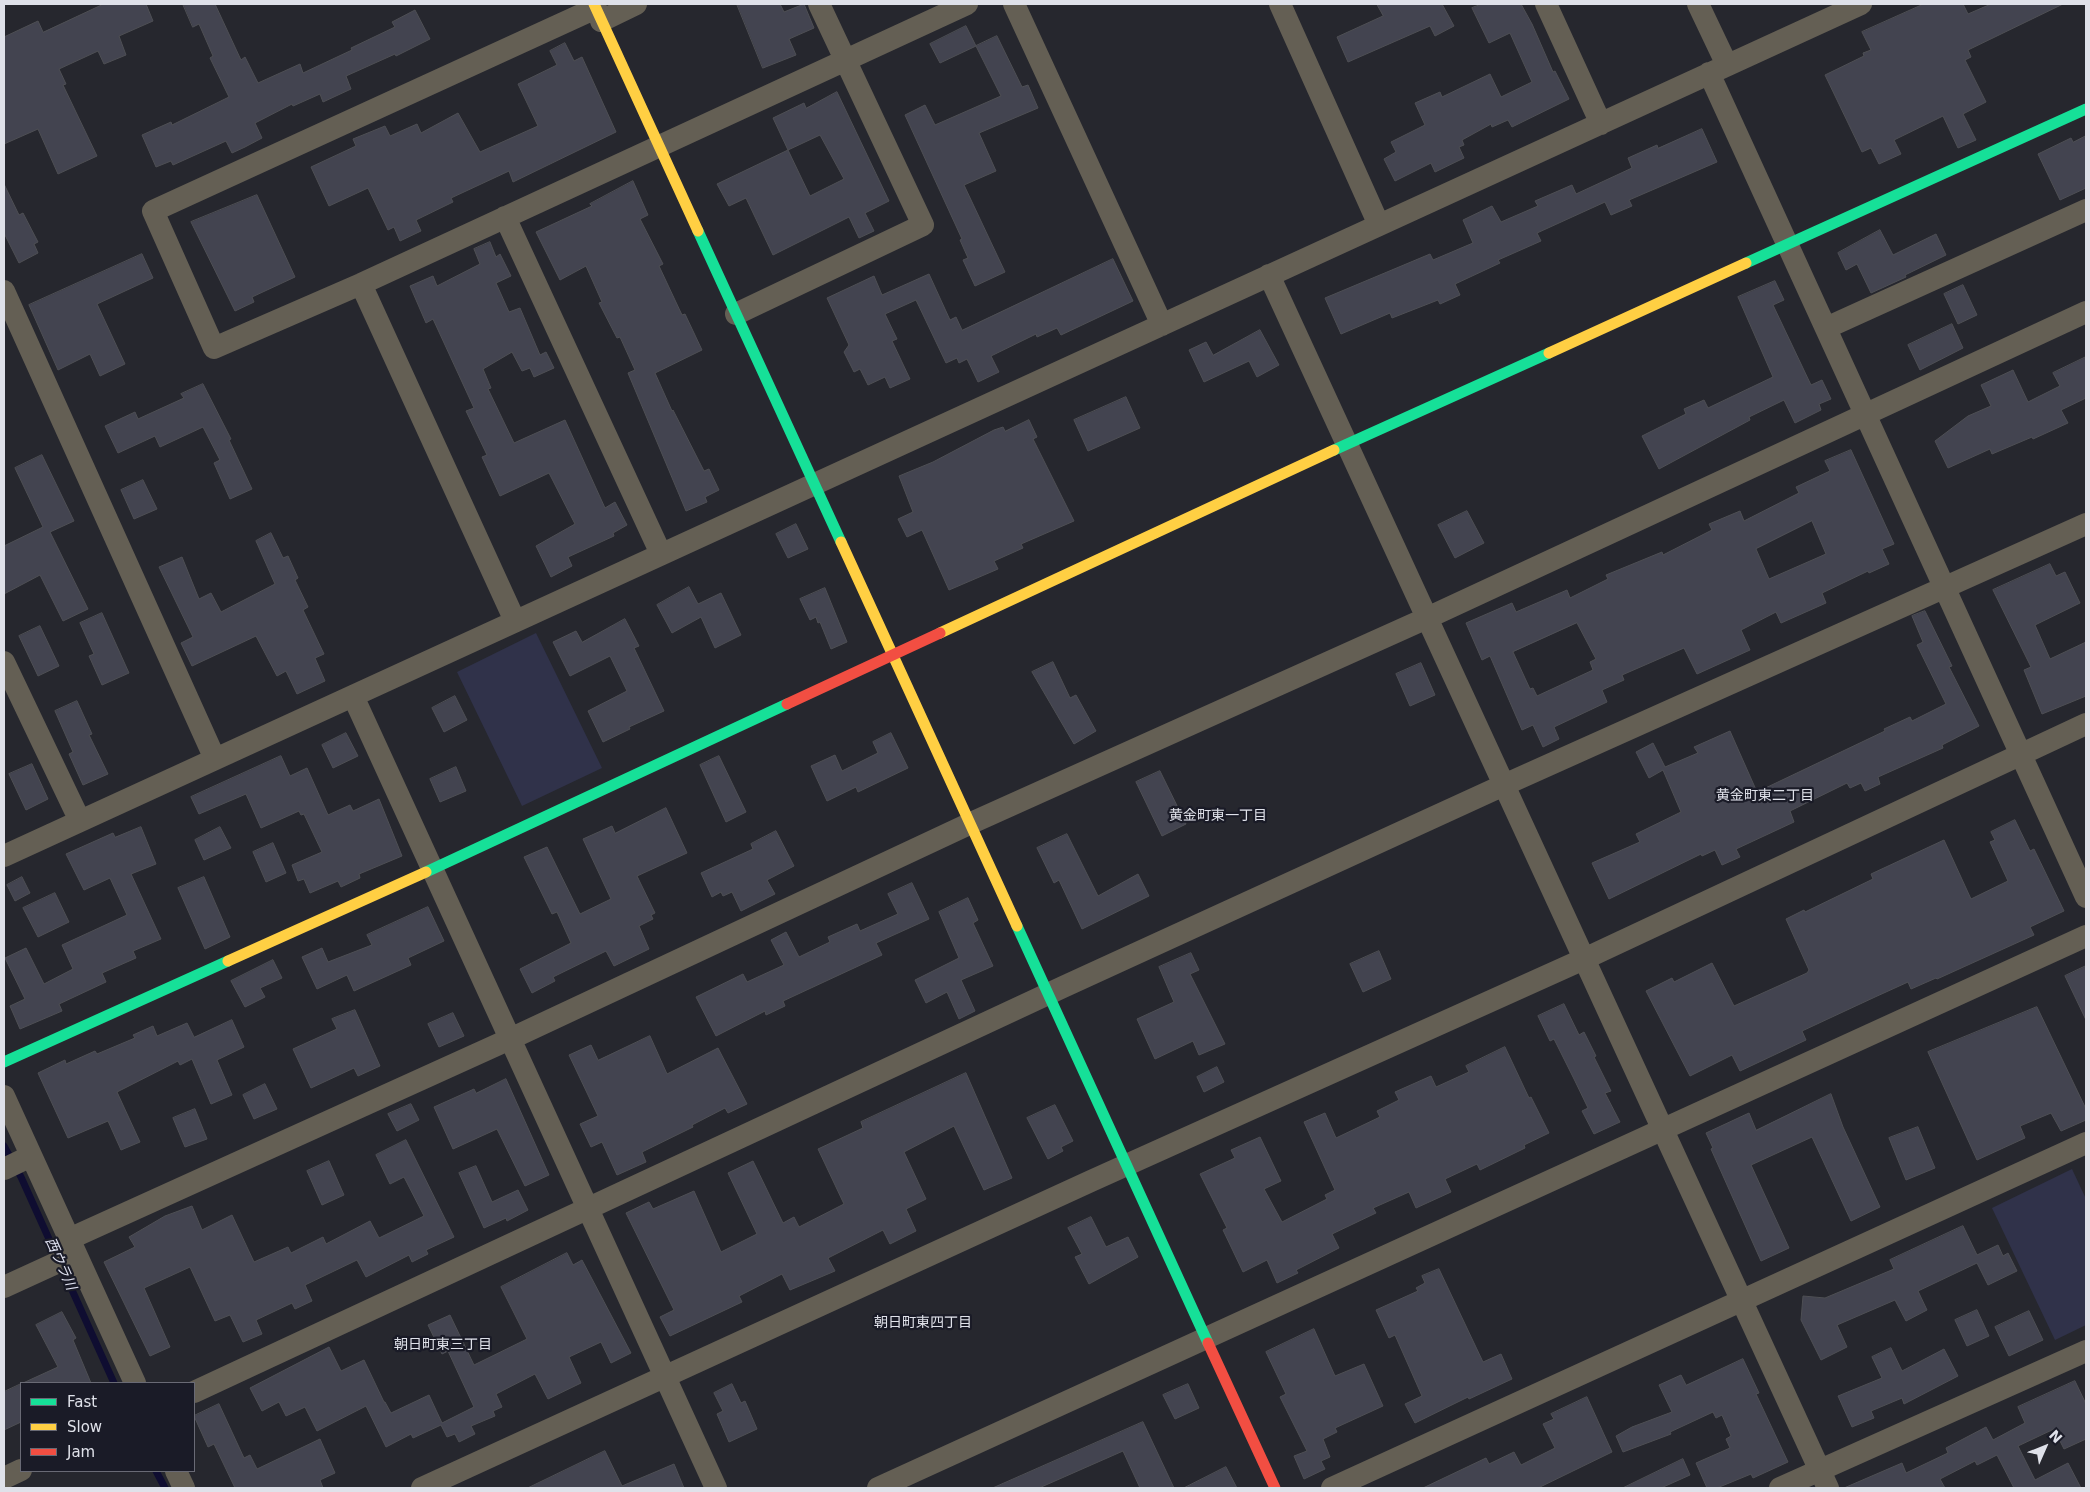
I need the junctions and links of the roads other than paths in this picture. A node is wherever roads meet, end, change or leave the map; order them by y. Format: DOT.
graph roads {
  1 [pos="636,4"];
  2 [pos="819,4"];
  3 [pos="967,4"];
  4 [pos="1014,4"];
  5 [pos="1280,4"];
  6 [pos="1546,4"];
  7 [pos="1698,4"];
  8 [pos="1860,4"];
  9 [pos="1836,9"];
  10 [pos="597,11"];
  11 [pos="844,60"];
  12 [pos="1718,69"];
  13 [pos="2086,109"];
  14 [pos="1601,124"];
  15 [pos="659,146"];
  16 [pos="2086,210"];
  17 [pos="505,217"];
  18 [pos="1379,224"];
  19 [pos="1787,244"];
  20 [pos="1269,275"];
  21 [pos="361,284"];
  22 [pos="4,291"];
  23 [pos="2086,312"];
  24 [pos="736,314"];
  25 [pos="1162,325"];
  26 [pos="1826,328"];
  27 [pos="1865,414"];
  28 [pos="1347,444"];
  29 [pos="814,484"];
  30 [pos="2086,524"];
  31 [pos="661,554"];
  32 [pos="1945,587"];
  33 [pos="1427,618"];
  34 [pos="515,621"];
  35 [pos="891,655"];
  36 [pos="4,662"];
  37 [pos="352,696"];
  38 [pos="2086,724"];
  39 [pos="2022,754"];
  40 [pos="215,759"];
  41 [pos="1504,785"];
  42 [pos="80,821"];
  43 [pos="969,824"];
  44 [pos="4,856"];
  45 [pos="432,869"];
  46 [pos="2086,897"];
  47 [pos="2086,936"];
  48 [pos="1584,959"];
  49 [pos="1047,994"];
  50 [pos="510,1039"];
  51 [pos="4,1062"];
  52 [pos="4,1096"];
  53 [pos="1662,1129"];
  54 [pos="2086,1143"];
  55 [pos="31,1156"];
  56 [pos="1125,1166"];
  57 [pos="4,1169"];
  58 [pos="588,1208"];
  59 [pos="73,1246"];
  60 [pos="4,1287"];
  61 [pos="1741,1300"];
  62 [pos="1207,1338"];
  63 [pos="2086,1351"];
  64 [pos="664,1377"];
  65 [pos="135,1382"];
  66 [pos="195,1392"];
  67 [pos="20,1470"];
  68 [pos="176,1472"];
  69 [pos="4,1478"];
  70 [pos="1824,1479"];
  71 [pos="184,1488"];
  72 [pos="422,1488"];
  73 [pos="716,1488"];
  74 [pos="878,1488"];
  75 [pos="1275,1488"];
  76 [pos="1332,1488"];
  77 [pos="1780,1488"];
  1 -- 10 [label="street"];
  2 -- 11 [label="street"];
  3 -- 11 [label="street"];
  4 -- 25 [label="street"];
  5 -- 18 [label="street"];
  6 -- 14 [label="street"];
  7 -- 12 [label="street"];
  8 -- 9 [label="street"];
  9 -- 12 [label="street"];
  10 -- 15 [label="street"];
  10 -- 21 [label="street"];
  11 -- 15 [label="street"];
  11 -- 24 [label="street"];
  12 -- 14 [label="street"];
  12 -- 19 [label="street"];
  13 -- 19 [label="street"];
  14 -- 18 [label="street"];
  15 -- 17 [label="street"];
  15 -- 24 [label="street"];
  16 -- 26 [label="street"];
  17 -- 21 [label="street"];
  17 -- 31 [label="street"];
  18 -- 20 [label="street"];
  19 -- 26 [label="street"];
  19 -- 28 [label="street"];
  20 -- 25 [label="street"];
  20 -- 28 [label="street"];
  21 -- 34 [label="street"];
  22 -- 40 [label="street"];
  23 -- 27 [label="street"];
  24 -- 29 [label="street"];
  25 -- 29 [label="street"];
  26 -- 27 [label="street"];
  27 -- 32 [label="street"];
  27 -- 33 [label="street"];
  28 -- 33 [label="street"];
  28 -- 35 [label="street"];
  29 -- 31 [label="street"];
  29 -- 35 [label="street"];
  30 -- 32 [label="street"];
  31 -- 34 [label="street"];
  32 -- 39 [label="street"];
  32 -- 41 [label="street"];
  33 -- 41 [label="street"];
  33 -- 43 [label="street"];
  34 -- 37 [label="street"];
  35 -- 43 [label="street"];
  35 -- 45 [label="street"];
  36 -- 42 [label="street"];
  37 -- 40 [label="street"];
  37 -- 45 [label="street"];
  38 -- 39 [label="street"];
  39 -- 46 [label="street"];
  39 -- 48 [label="street"];
  40 -- 42 [label="street"];
  41 -- 48 [label="street"];
  41 -- 49 [label="street"];
  42 -- 44 [label="street"];
  43 -- 49 [label="street"];
  43 -- 50 [label="street"];
  45 -- 50 [label="street"];
  45 -- 51 [label="street"];
  47 -- 53 [label="street"];
  48 -- 53 [label="street"];
  48 -- 56 [label="street"];
  49 -- 56 [label="street"];
  49 -- 58 [label="street"];
  50 -- 58 [label="street"];
  50 -- 59 [label="street"];
  52 -- 55 [label="street"];
  53 -- 61 [label="street"];
  53 -- 62 [label="street"];
  54 -- 61 [label="street"];
  55 -- 57 [label="street"];
  55 -- 59 [label="street"];
  56 -- 62 [label="street"];
  56 -- 64 [label="street"];
  58 -- 64 [label="street"];
  58 -- 66 [label="street"];
  59 -- 60 [label="street"];
  59 -- 65 [label="street"];
  61 -- 70 [label="street"];
  61 -- 76 [label="street"];
  62 -- 74 [label="street"];
  62 -- 75 [label="street"];
  63 -- 70 [label="street"];
  64 -- 72 [label="street"];
  64 -- 73 [label="street"];
  67 -- 69 [label="street"];
  68 -- 71 [label="street"];
  70 -- 77 [label="street"];
}
